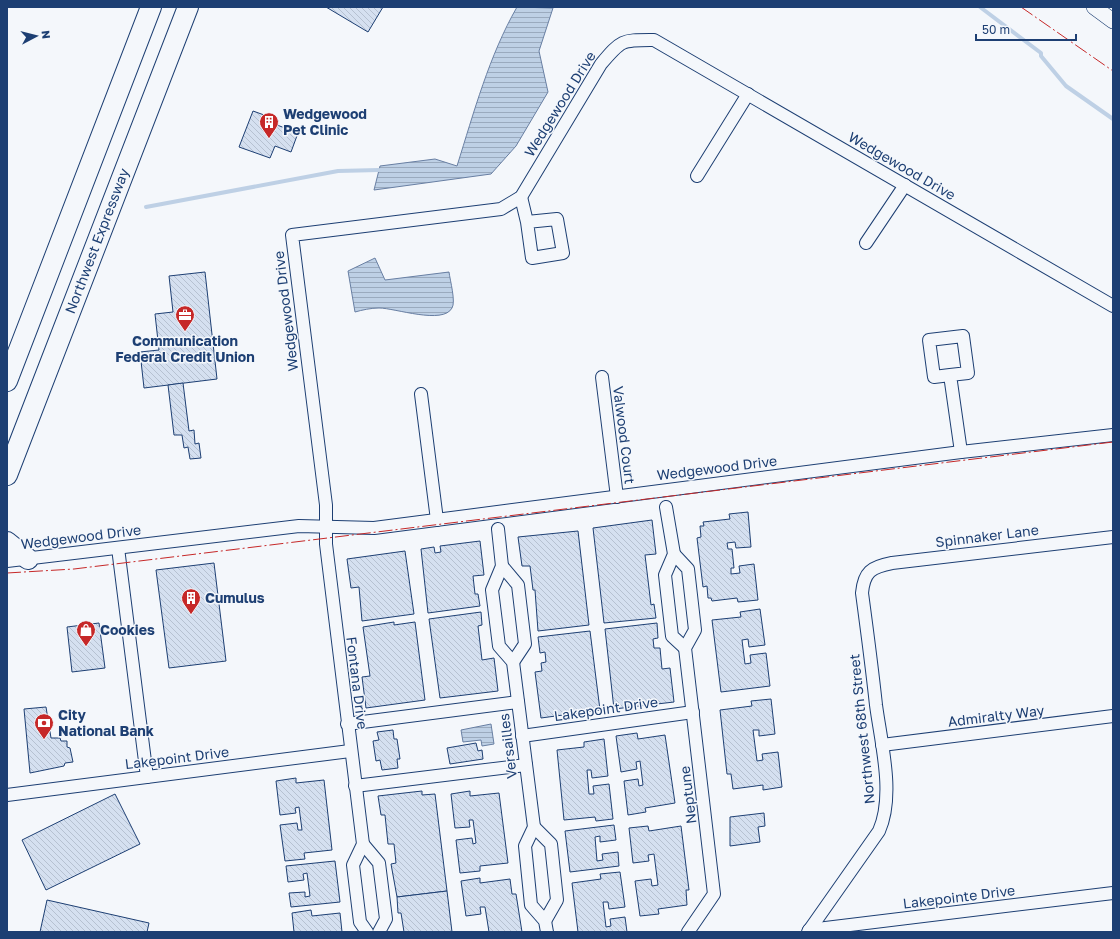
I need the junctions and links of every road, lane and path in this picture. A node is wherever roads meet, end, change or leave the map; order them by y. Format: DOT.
graph roads {
  1 [pos="151,7"];
  2 [pos="188,7"];
  3 [pos="1094,7"];
  4 [pos="1113,21"];
  5 [pos="748,94"];
  6 [pos="697,176"];
  7 [pos="905,184"];
  8 [pos="521,197"];
  9 [pos="528,222"];
  10 [pos="866,243"];
  11 [pos="1113,306"];
  12 [pos="950,375"];
  13 [pos="602,377"];
  14 [pos="7,381"];
  15 [pos="421,394"];
  16 [pos="1113,435"];
  17 [pos="961,452"];
  18 [pos="7,475"];
  19 [pos="617,497"];
  20 [pos="666,507"];
  21 [pos="437,520"];
  22 [pos="326,525"];
  23 [pos="498,528"];
  24 [pos="1113,537"];
  25 [pos="7,542"];
  26 [pos="118,548"];
  27 [pos="674,554"];
  28 [pos="28,559"];
  29 [pos="7,562"];
  30 [pos="502,566"];
  31 [pos="867,573"];
  32 [pos="685,648"];
  33 [pos="513,662"];
  34 [pos="518,702"];
  35 [pos="693,712"];
  36 [pos="1113,716"];
  37 [pos="347,724"];
  38 [pos="522,736"];
  39 [pos="882,745"];
  40 [pos="350,751"];
  41 [pos="526,765"];
  42 [pos="147,777"];
  43 [pos="355,786"];
  44 [pos="7,795"];
  45 [pos="534,826"];
  46 [pos="363,844"];
  47 [pos="1113,893"];
  48 [pos="546,926"];
  49 [pos="809,931"];
  50 [pos="367,932"];
  51 [pos="379,932"];
  52 [pos="688,932"];
  1 -- 14 [label="highway"];
  2 -- 18 [label="highway, Northwest Expressway"];
  3 -- 4 [label="street"];
  5 -- 6 [label="street"];
  5 -- 7 [label="street, Wedgewood Drive"];
  5 -- 8 [label="street, Wedgewood Drive"];
  7 -- 10 [label="street"];
  7 -- 11 [label="street, Wedgewood Drive"];
  8 -- 9 [label="street"];
  8 -- 22 [label="street, Wedgewood Drive"];
  12 -- 17 [label="street"];
  13 -- 19 [label="street, Valwood Court"];
  15 -- 21 [label="street"];
  16 -- 17 [label="street, Wedgewood Drive"];
  17 -- 19 [label="street, Wedgewood Drive"];
  19 -- 21 [label="street, Wedgewood Drive"];
  20 -- 27 [label="street"];
  21 -- 22 [label="street, Wedgewood Drive"];
  22 -- 26 [label="street, Wedgewood Drive"];
  22 -- 37 [label="street, Fontana Drive"];
  23 -- 30 [label="street"];
  24 -- 31 [label="street, Spinnaker Lane"];
  25 -- 28 [label="highway"];
  26 -- 28 [label="street, Wedgewood Drive"];
  26 -- 42 [label="street"];
  27 -- 32 [label="street"];
  27 -- 32 [label="street"];
  28 -- 29 [label="street, Wedgewood Drive"];
  30 -- 33 [label="street"];
  30 -- 33 [label="street"];
  31 -- 39 [label="street, Northwest 68th Street"];
  32 -- 35 [label="street, Neptune"];
  33 -- 34 [label="street, Versailles"];
  34 -- 37 [label="street"];
  34 -- 38 [label="street, Versailles"];
  35 -- 38 [label="street, Lakepoint Drive"];
  35 -- 52 [label="street, Neptune"];
  36 -- 39 [label="street, Admiralty Way"];
  37 -- 40 [label="street, Fontana Drive"];
  38 -- 41 [label="street, Versailles"];
  39 -- 49 [label="street, Northwest 68th Street"];
  40 -- 42 [label="street, Lakepoint Drive"];
  40 -- 43 [label="street, Fontana Drive"];
  41 -- 43 [label="street"];
  41 -- 45 [label="street, Versailles"];
  42 -- 44 [label="street, Lakepoint Drive"];
  43 -- 46 [label="street, Fontana Drive"];
  45 -- 48 [label="street"];
  45 -- 48 [label="street"];
  46 -- 50 [label="street"];
  46 -- 51 [label="street"];
  47 -- 49 [label="street, Lakepointe Drive"];
}
